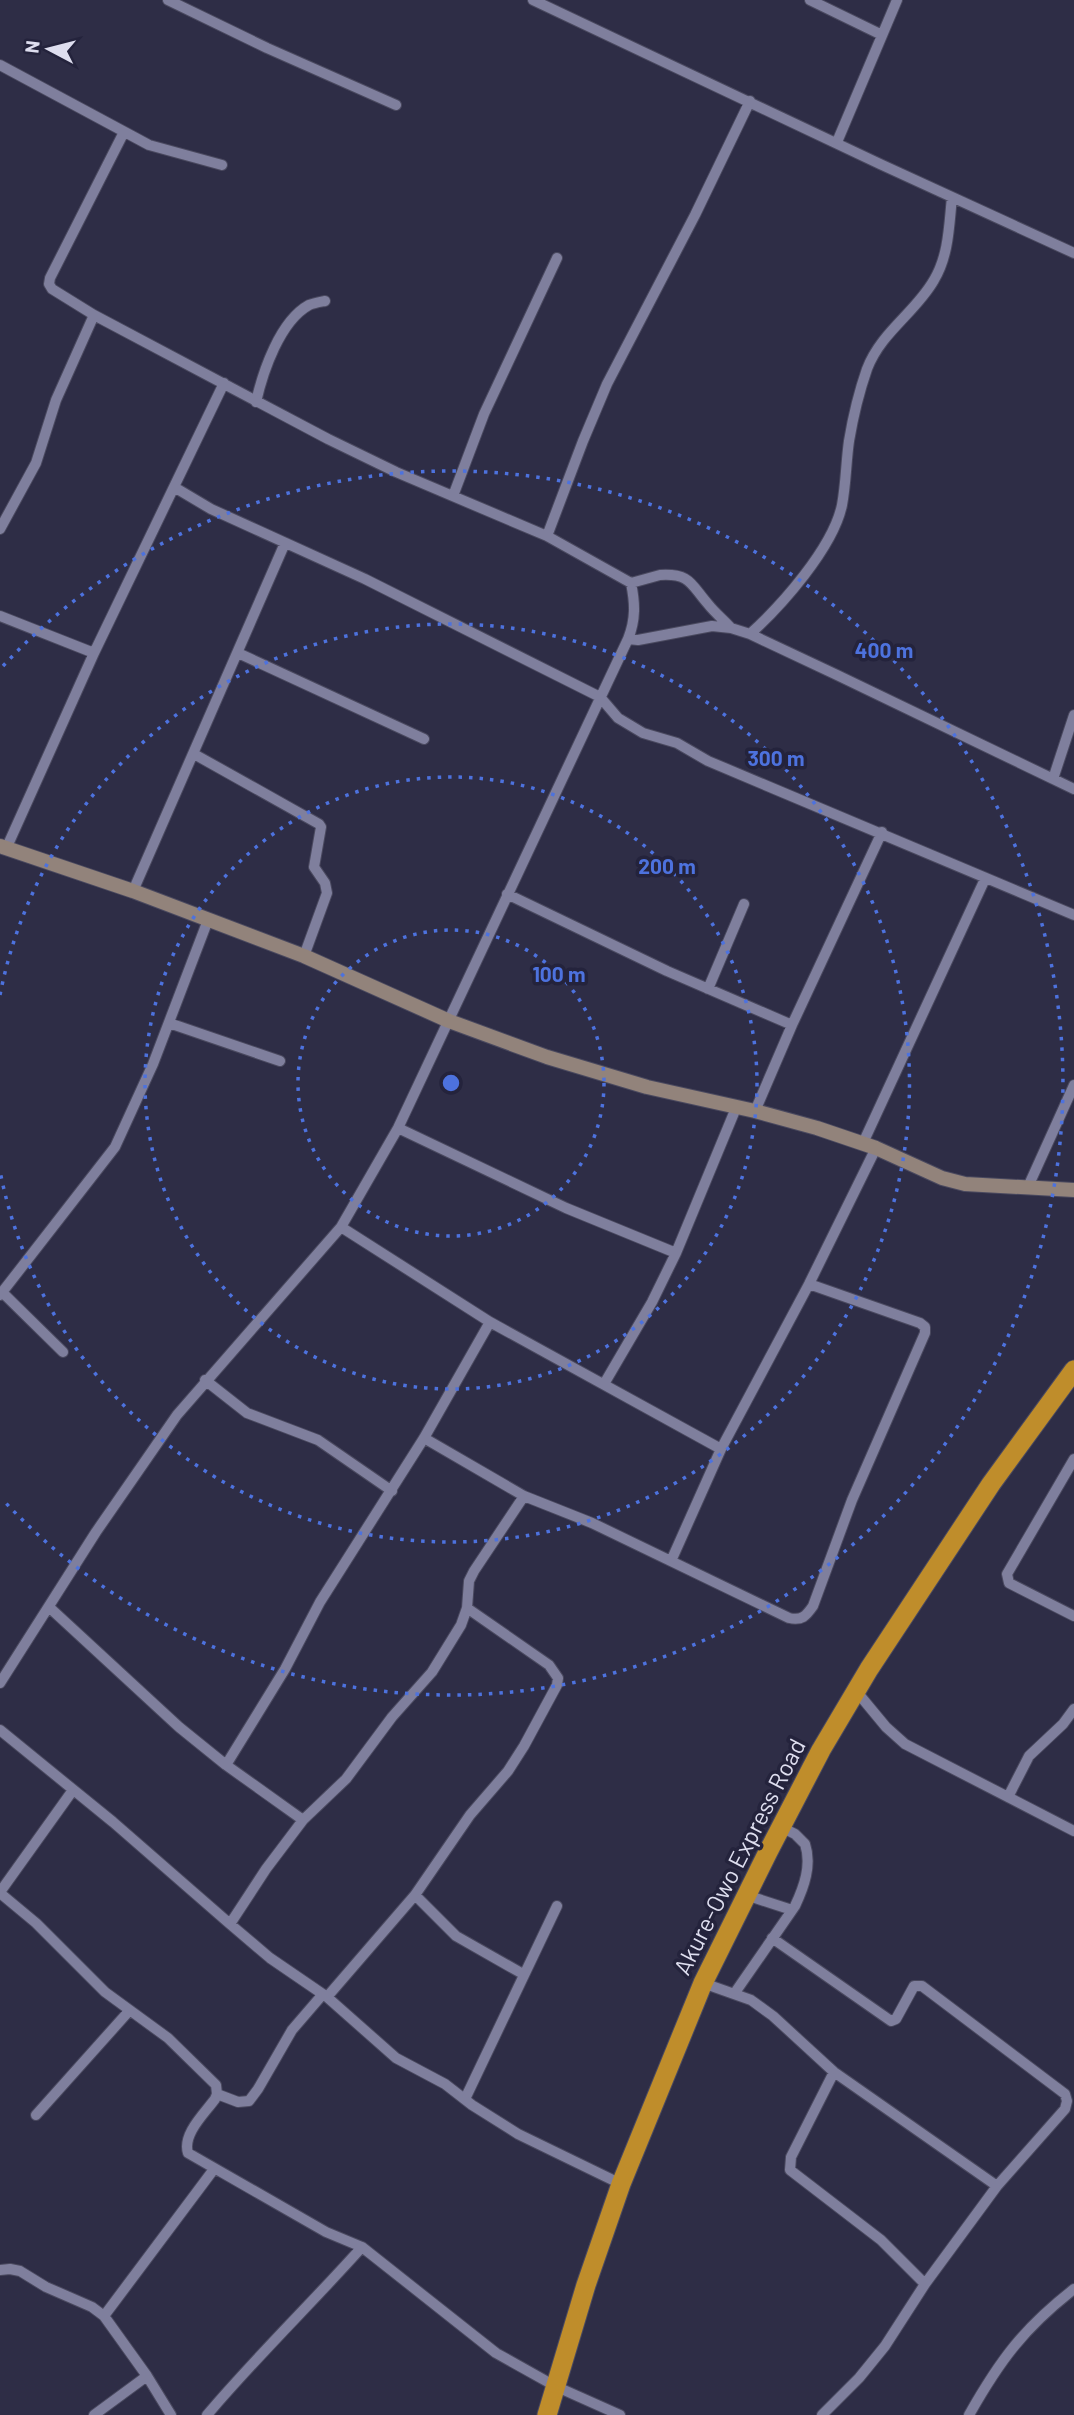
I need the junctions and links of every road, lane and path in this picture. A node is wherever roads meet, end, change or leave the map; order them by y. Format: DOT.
graph roads {
  1 [pos="168,0"];
  2 [pos="533,0"];
  3 [pos="810,0"];
  4 [pos="897,0"];
  5 [pos="882,35"];
  6 [pos="0,65"];
  7 [pos="750,101"];
  8 [pos="396,105"];
  9 [pos="124,132"];
  10 [pos="837,142"];
  11 [pos="222,165"];
  12 [pos="952,197"];
  13 [pos="1074,253"];
  14 [pos="557,258"];
  15 [pos="325,301"];
  16 [pos="94,315"];
  17 [pos="224,383"];
  18 [pos="256,401"];
  19 [pos="174,487"];
  20 [pos="453,496"];
  21 [pos="0,529"];
  22 [pos="547,536"];
  23 [pos="285,543"];
  24 [pos="631,583"];
  25 [pos="0,616"];
  26 [pos="732,628"];
  27 [pos="750,634"];
  28 [pos="628,639"];
  29 [pos="94,653"];
  30 [pos="238,653"];
  31 [pos="600,697"];
  32 [pos="1074,715"];
  33 [pos="424,739"];
  34 [pos="194,754"];
  35 [pos="1053,779"];
  36 [pos="1074,789"];
  37 [pos="882,832"];
  38 [pos="3,848"];
  39 [pos="985,879"];
  40 [pos="133,891"];
  41 [pos="507,894"];
  42 [pos="744,904"];
  43 [pos="1074,915"];
  44 [pos="208,920"];
  45 [pos="304,956"];
  46 [pos="708,989"];
  47 [pos="449,1021"];
  48 [pos="169,1023"];
  49 [pos="792,1025"];
  50 [pos="281,1061"];
  51 [pos="1074,1085"];
  52 [pos="736,1108"];
  53 [pos="755,1111"];
  54 [pos="398,1128"];
  55 [pos="870,1146"];
  56 [pos="1027,1189"];
  57 [pos="1074,1190"];
  58 [pos="341,1227"];
  59 [pos="676,1253"];
  60 [pos="809,1284"];
  61 [pos="1,1294"];
  62 [pos="490,1322"];
  63 [pos="63,1352"];
  64 [pos="1074,1370"];
  65 [pos="205,1380"];
  66 [pos="604,1384"];
  67 [pos="424,1438"];
  68 [pos="721,1449"];
  69 [pos="1074,1460"];
  70 [pos="392,1492"];
  71 [pos="524,1496"];
  72 [pos="671,1561"];
  73 [pos="50,1608"];
  74 [pos="467,1608"];
  75 [pos="1074,1616"];
  76 [pos="0,1683"];
  77 [pos="857,1692"];
  78 [pos="1074,1709"];
  79 [pos="0,1730"];
  80 [pos="226,1765"];
  81 [pos="73,1790"];
  82 [pos="1008,1797"];
  83 [pos="303,1820"];
  84 [pos="781,1827"];
  85 [pos="1074,1831"];
  86 [pos="0,1892"];
  87 [pos="415,1895"];
  88 [pos="746,1895"];
  89 [pos="558,1906"];
  90 [pos="792,1910"];
  91 [pos="230,1924"];
  92 [pos="772,1938"];
  93 [pos="523,1975"];
  94 [pos="703,1983"];
  95 [pos="734,1994"];
  96 [pos="325,1996"];
  97 [pos="129,2011"];
  98 [pos="834,2072"];
  99 [pos="217,2094"];
  100 [pos="465,2099"];
  101 [pos="36,2115"];
  102 [pos="214,2169"];
  103 [pos="621,2184"];
  104 [pos="997,2186"];
  105 [pos="362,2247"];
  106 [pos="0,2270"];
  107 [pos="925,2284"];
  108 [pos="1073,2292"];
  109 [pos="104,2316"];
  110 [pos="147,2375"];
  111 [pos="555,2386"];
  112 [pos="94,2415"];
  113 [pos="171,2415"];
  114 [pos="206,2415"];
  115 [pos="547,2415"];
  116 [pos="620,2415"];
  117 [pos="822,2415"];
  118 [pos="969,2415"];
  1 -- 8 [label="street"];
  2 -- 7 [label="street"];
  3 -- 5 [label="street"];
  4 -- 5 [label="street"];
  5 -- 10 [label="street"];
  6 -- 9 [label="street"];
  7 -- 10 [label="street"];
  7 -- 22 [label="street"];
  9 -- 11 [label="street"];
  9 -- 16 [label="street"];
  10 -- 12 [label="street"];
  12 -- 13 [label="street"];
  12 -- 27 [label="street"];
  14 -- 20 [label="street"];
  15 -- 18 [label="street"];
  16 -- 17 [label="street"];
  16 -- 21 [label="street"];
  17 -- 18 [label="street"];
  17 -- 19 [label="street"];
  18 -- 20 [label="street"];
  19 -- 23 [label="street"];
  19 -- 29 [label="street"];
  20 -- 22 [label="street"];
  22 -- 24 [label="street"];
  23 -- 30 [label="street"];
  23 -- 31 [label="street"];
  24 -- 26 [label="street"];
  24 -- 28 [label="street"];
  25 -- 29 [label="street"];
  26 -- 27 [label="street"];
  26 -- 28 [label="street"];
  27 -- 35 [label="street"];
  28 -- 31 [label="street"];
  29 -- 38 [label="street"];
  30 -- 33 [label="street"];
  30 -- 34 [label="street"];
  31 -- 37 [label="street"];
  31 -- 41 [label="street"];
  32 -- 35 [label="street"];
  34 -- 40 [label="street"];
  34 -- 45 [label="street"];
  35 -- 36 [label="street"];
  37 -- 39 [label="street"];
  37 -- 49 [label="street"];
  38 -- 40 [label="street"];
  39 -- 43 [label="street"];
  39 -- 55 [label="street"];
  40 -- 44 [label="street"];
  41 -- 46 [label="street"];
  41 -- 47 [label="street"];
  42 -- 46 [label="street"];
  44 -- 45 [label="street"];
  44 -- 48 [label="street"];
  45 -- 47 [label="street"];
  46 -- 49 [label="street"];
  47 -- 52 [label="street"];
  47 -- 54 [label="street"];
  48 -- 50 [label="street"];
  48 -- 61 [label="street"];
  49 -- 53 [label="street"];
  51 -- 56 [label="street"];
  52 -- 53 [label="street"];
  52 -- 59 [label="street"];
  53 -- 55 [label="street"];
  54 -- 58 [label="street"];
  54 -- 59 [label="street"];
  55 -- 56 [label="street"];
  55 -- 60 [label="street"];
  56 -- 57 [label="street"];
  58 -- 62 [label="street"];
  58 -- 65 [label="street"];
  59 -- 66 [label="street"];
  60 -- 68 [label="street"];
  60 -- 72 [label="street"];
  61 -- 63 [label="street"];
  62 -- 66 [label="street"];
  62 -- 67 [label="street"];
  64 -- 77 [label="highway, Akure-Owo Express Road"];
  65 -- 70 [label="street"];
  65 -- 73 [label="street"];
  66 -- 68 [label="street"];
  67 -- 70 [label="street"];
  67 -- 71 [label="street"];
  68 -- 72 [label="street"];
  69 -- 75 [label="street"];
  70 -- 80 [label="street"];
  71 -- 72 [label="street"];
  71 -- 74 [label="street"];
  73 -- 76 [label="street"];
  73 -- 80 [label="street"];
  74 -- 83 [label="street"];
  74 -- 87 [label="street"];
  77 -- 82 [label="street"];
  77 -- 84 [label="highway, Akure-Owo Express Road"];
  78 -- 82 [label="street"];
  79 -- 81 [label="street"];
  80 -- 83 [label="street"];
  81 -- 86 [label="street"];
  81 -- 91 [label="street"];
  82 -- 85 [label="street"];
  83 -- 91 [label="street"];
  84 -- 88 [label="highway, Akure-Owo Express Road"];
  84 -- 90 [label="street"];
  86 -- 97 [label="street"];
  87 -- 93 [label="street"];
  87 -- 96 [label="street"];
  88 -- 90 [label="street"];
  88 -- 94 [label="highway, Akure-Owo Express Road"];
  89 -- 93 [label="street"];
  90 -- 92 [label="street"];
  91 -- 96 [label="street"];
  92 -- 95 [label="street"];
  92 -- 104 [label="street"];
  93 -- 100 [label="street"];
  94 -- 95 [label="street"];
  94 -- 103 [label="highway, Akure-Owo Express Road"];
  95 -- 98 [label="street"];
  96 -- 99 [label="street"];
  96 -- 100 [label="street"];
  97 -- 99 [label="street"];
  97 -- 101 [label="street"];
  98 -- 104 [label="street"];
  98 -- 107 [label="street"];
  99 -- 102 [label="street"];
  100 -- 103 [label="street"];
  102 -- 105 [label="street"];
  102 -- 109 [label="street"];
  103 -- 111 [label="highway, Akure-Owo Express Road"];
  104 -- 107 [label="street"];
  105 -- 111 [label="street"];
  105 -- 114 [label="street"];
  106 -- 109 [label="street"];
  107 -- 117 [label="street"];
  108 -- 118 [label="street"];
  109 -- 110 [label="street"];
  110 -- 112 [label="street"];
  110 -- 113 [label="street"];
  111 -- 115 [label="highway, Akure-Owo Express Road"];
  111 -- 116 [label="street"];
}
